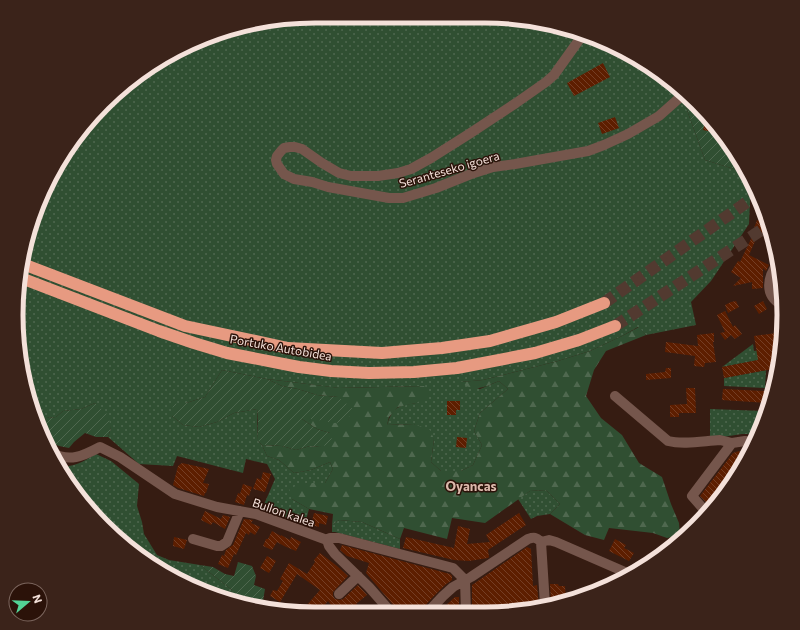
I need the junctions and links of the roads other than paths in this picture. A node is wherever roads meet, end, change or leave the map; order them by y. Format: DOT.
graph roads {
  1 [pos="580,38"];
  2 [pos="680,97"];
  3 [pos="27,266"];
  4 [pos="773,269"];
  5 [pos="25,279"];
  6 [pos="776,300"];
  7 [pos="604,303"];
  8 [pos="615,326"];
  9 [pos="615,396"];
  10 [pos="748,441"];
  11 [pos="732,443"];
  12 [pos="59,456"];
  13 [pos="704,509"];
  14 [pos="240,511"];
  15 [pos="193,539"];
  16 [pos="328,540"];
  17 [pos="541,542"];
  18 [pos="624,572"];
  19 [pos="358,576"];
  20 [pos="464,580"];
  21 [pos="338,594"];
  22 [pos="544,601"];
  23 [pos="386,607"];
  24 [pos="433,607"];
  25 [pos="466,607"];
  1 -- 2 [label="street, Seranteseko igoera"];
  3 -- 7 [label="highway, Portuko Autobidea"];
  4 -- 6 [label="street"];
  5 -- 8 [label="highway, Portuko Autobidea"];
  9 -- 11 [label="street"];
  10 -- 11 [label="street"];
  11 -- 13 [label="street"];
  12 -- 14 [label="street, Bullon kalea"];
  14 -- 15 [label="street"];
  14 -- 16 [label="street, Bullon kalea"];
  16 -- 19 [label="street"];
  16 -- 20 [label="street, Bullon kalea"];
  17 -- 18 [label="street"];
  17 -- 20 [label="street"];
  17 -- 22 [label="street"];
  19 -- 21 [label="street"];
  19 -- 23 [label="street"];
  20 -- 24 [label="street"];
  20 -- 25 [label="street"];
}
